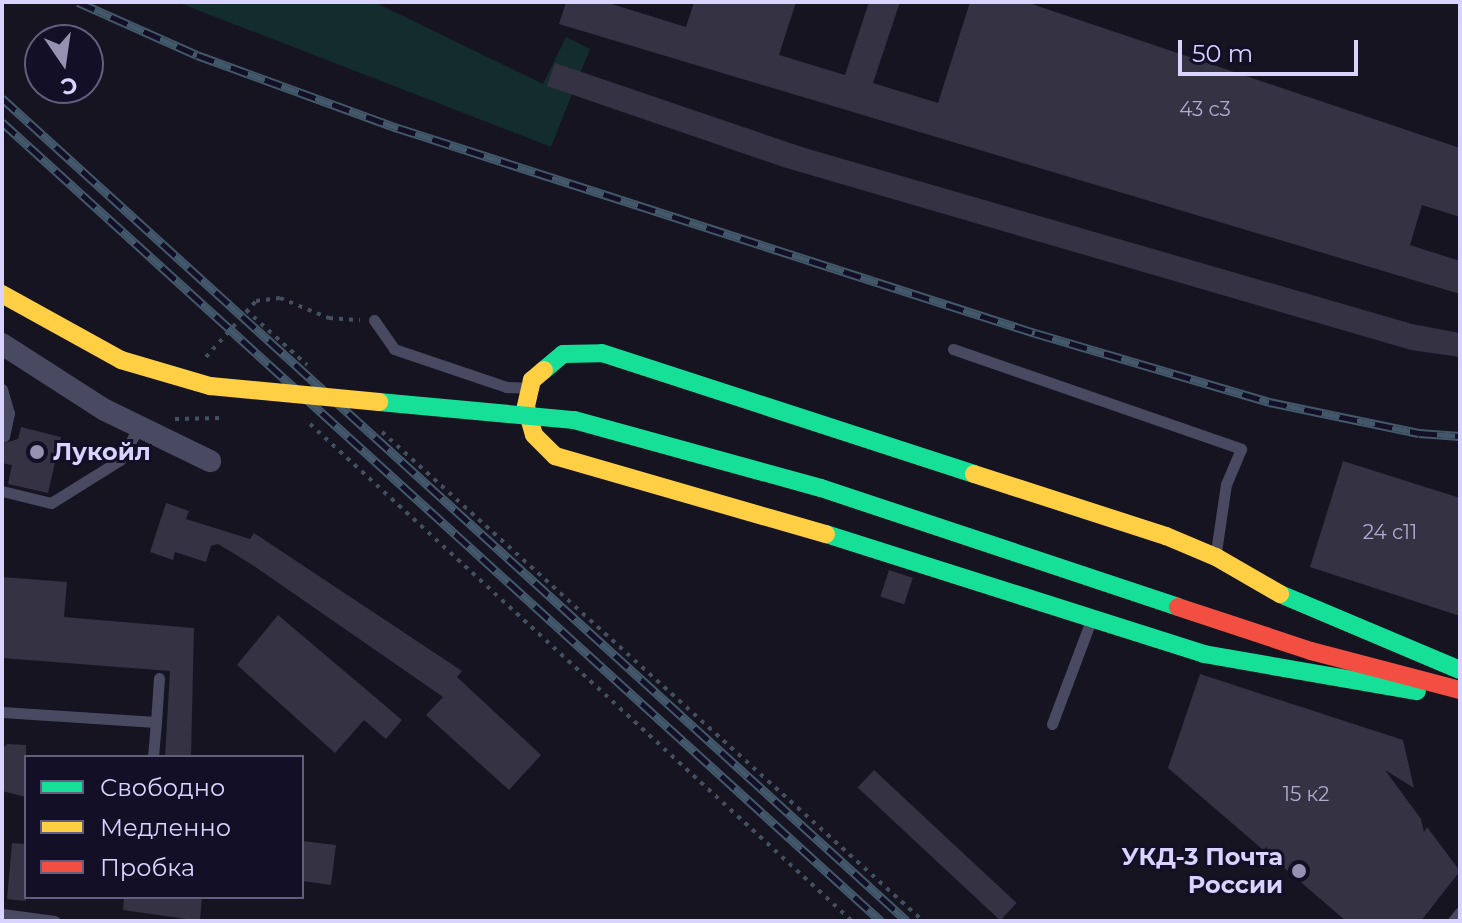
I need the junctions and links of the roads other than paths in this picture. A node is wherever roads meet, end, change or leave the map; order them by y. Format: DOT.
graph roads {
  1 [pos="2,294"];
  2 [pos="374,320"];
  3 [pos="2,344"];
  4 [pos="953,349"];
  5 [pos="530,388"];
  6 [pos="2,389"];
  7 [pos="6,412"];
  8 [pos="146,426"];
  9 [pos="3,433"];
  10 [pos="210,461"];
  11 [pos="2,491"];
  12 [pos="1216,557"];
  13 [pos="1091,619"];
  14 [pos="1460,670"];
  15 [pos="159,678"];
  16 [pos="1460,693"];
  17 [pos="2,712"];
  18 [pos="156,722"];
  19 [pos="1052,724"];
  20 [pos="153,755"];
  21 [pos="1460,912"];
  22 [pos="2,914"];
  23 [pos="55,921"];
  24 [pos="1453,921"];
  1 -- 16 [label="street, bridge"];
  2 -- 5 [label="lane"];
  3 -- 8 [label="street"];
  4 -- 12 [label="lane"];
  5 -- 12 [label="street"];
  5 -- 13 [label="street"];
  6 -- 7 [label="lane"];
  7 -- 9 [label="lane"];
  8 -- 10 [label="street"];
  8 -- 11 [label="lane"];
  12 -- 14 [label="street"];
  13 -- 16 [label="street"];
  13 -- 19 [label="lane"];
  15 -- 18 [label="lane"];
  17 -- 18 [label="lane"];
  18 -- 20 [label="lane"];
  21 -- 24 [label="lane"];
  22 -- 23 [label="lane"];
}
